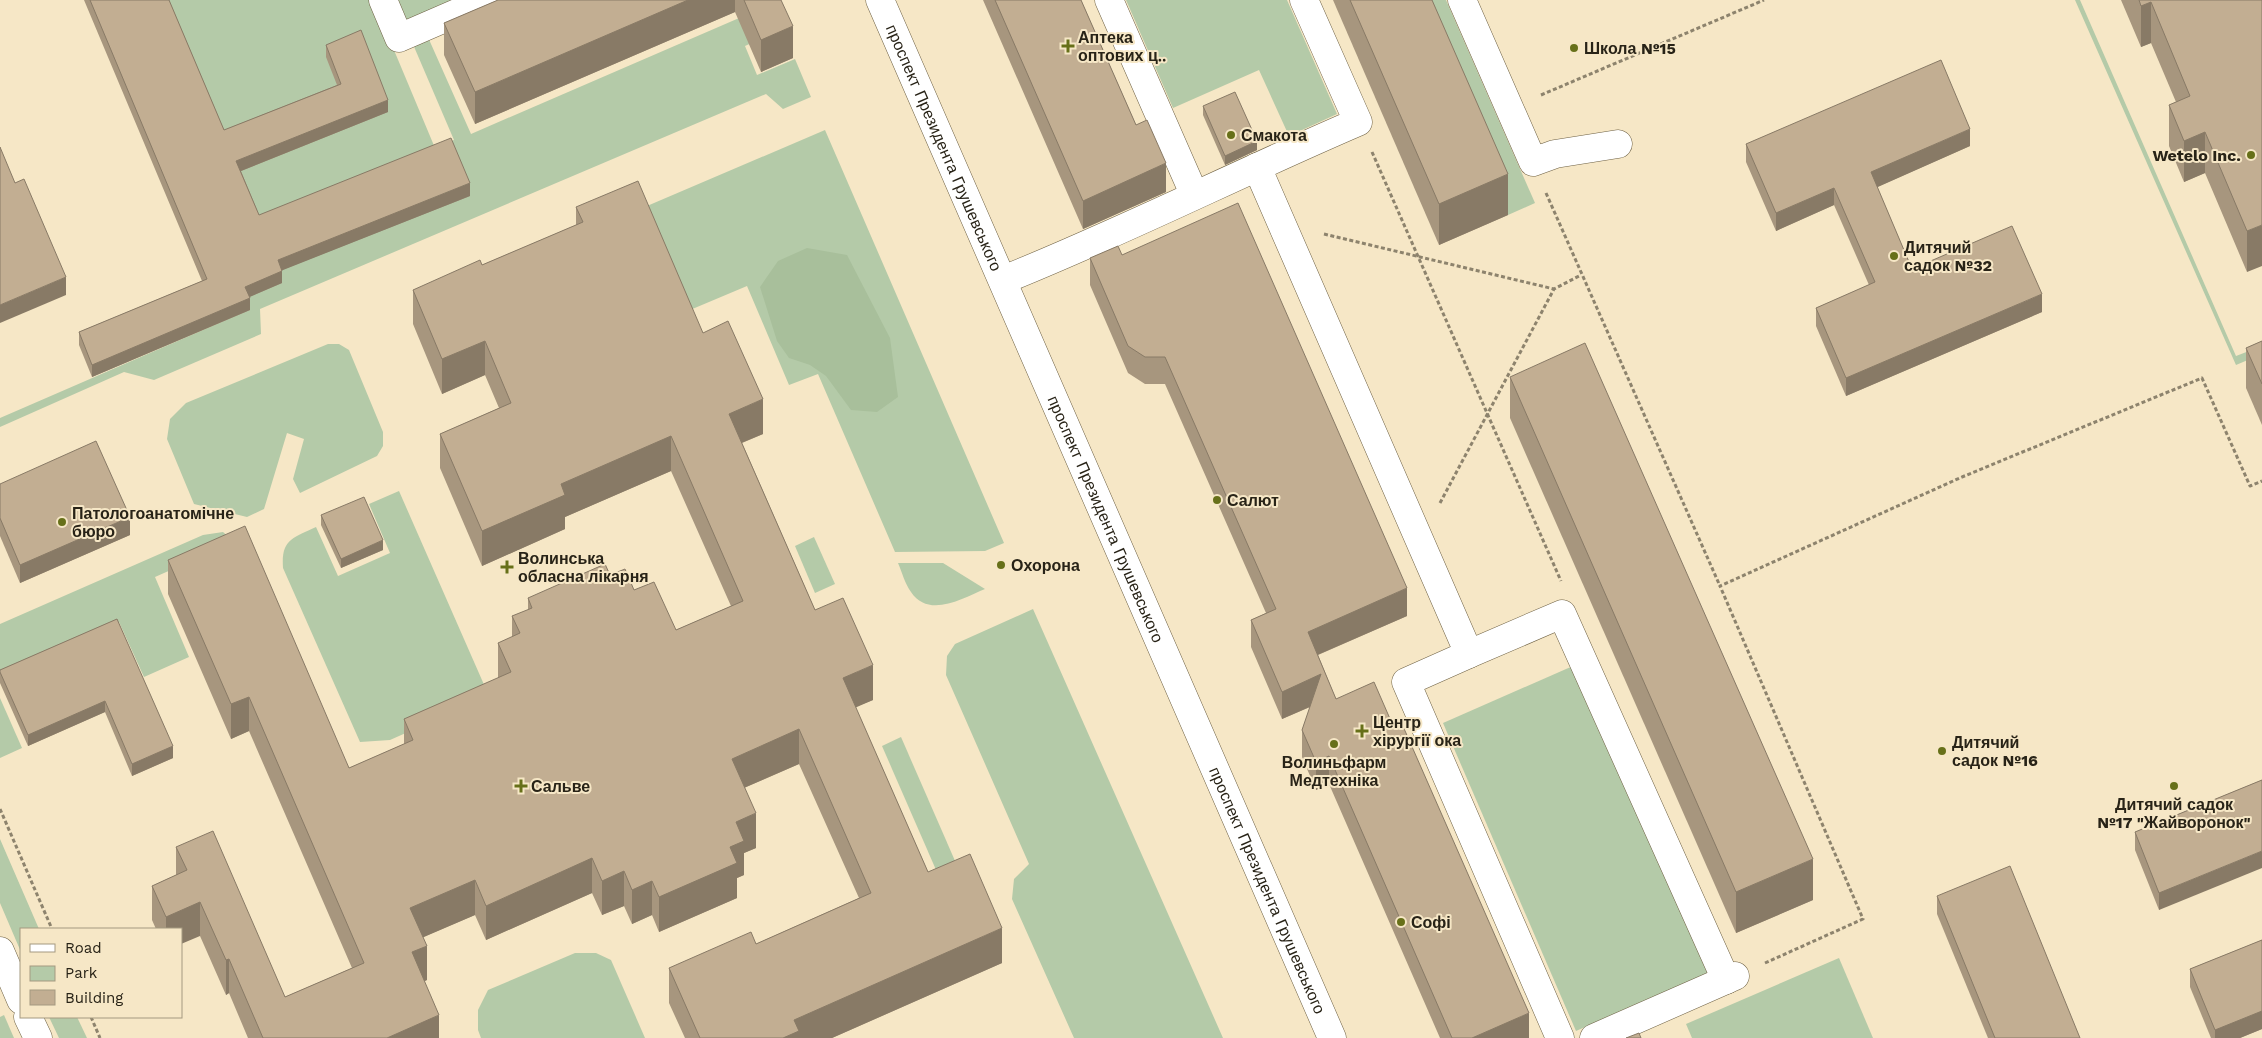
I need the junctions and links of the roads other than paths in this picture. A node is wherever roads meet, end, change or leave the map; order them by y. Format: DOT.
graph roads {
  1 [pos="383,0"];
  2 [pos="487,0"];
  3 [pos="880,0"];
  4 [pos="1109,0"];
  5 [pos="1304,0"];
  6 [pos="1462,0"];
  7 [pos="1618,144"];
  8 [pos="1257,167"];
  9 [pos="1194,194"];
  10 [pos="1002,280"];
  11 [pos="1469,654"];
  12 [pos="0,951"];
  13 [pos="13,997"];
  14 [pos="28,1018"];
  15 [pos="38,1038"];
  16 [pos="1332,1038"];
  17 [pos="1560,1038"];
  18 [pos="1594,1038"];
  1 -- 2 [label="street"];
  3 -- 10 [label="street, проспект Президента Грушевського"];
  4 -- 9 [label="street"];
  5 -- 8 [label="street"];
  6 -- 7 [label="street"];
  8 -- 9 [label="street"];
  8 -- 11 [label="street"];
  9 -- 10 [label="street"];
  10 -- 16 [label="street, проспект Президента Грушевського"];
  11 -- 17 [label="street"];
  11 -- 18 [label="street"];
  12 -- 13 [label="street"];
  14 -- 15 [label="street"];
}
